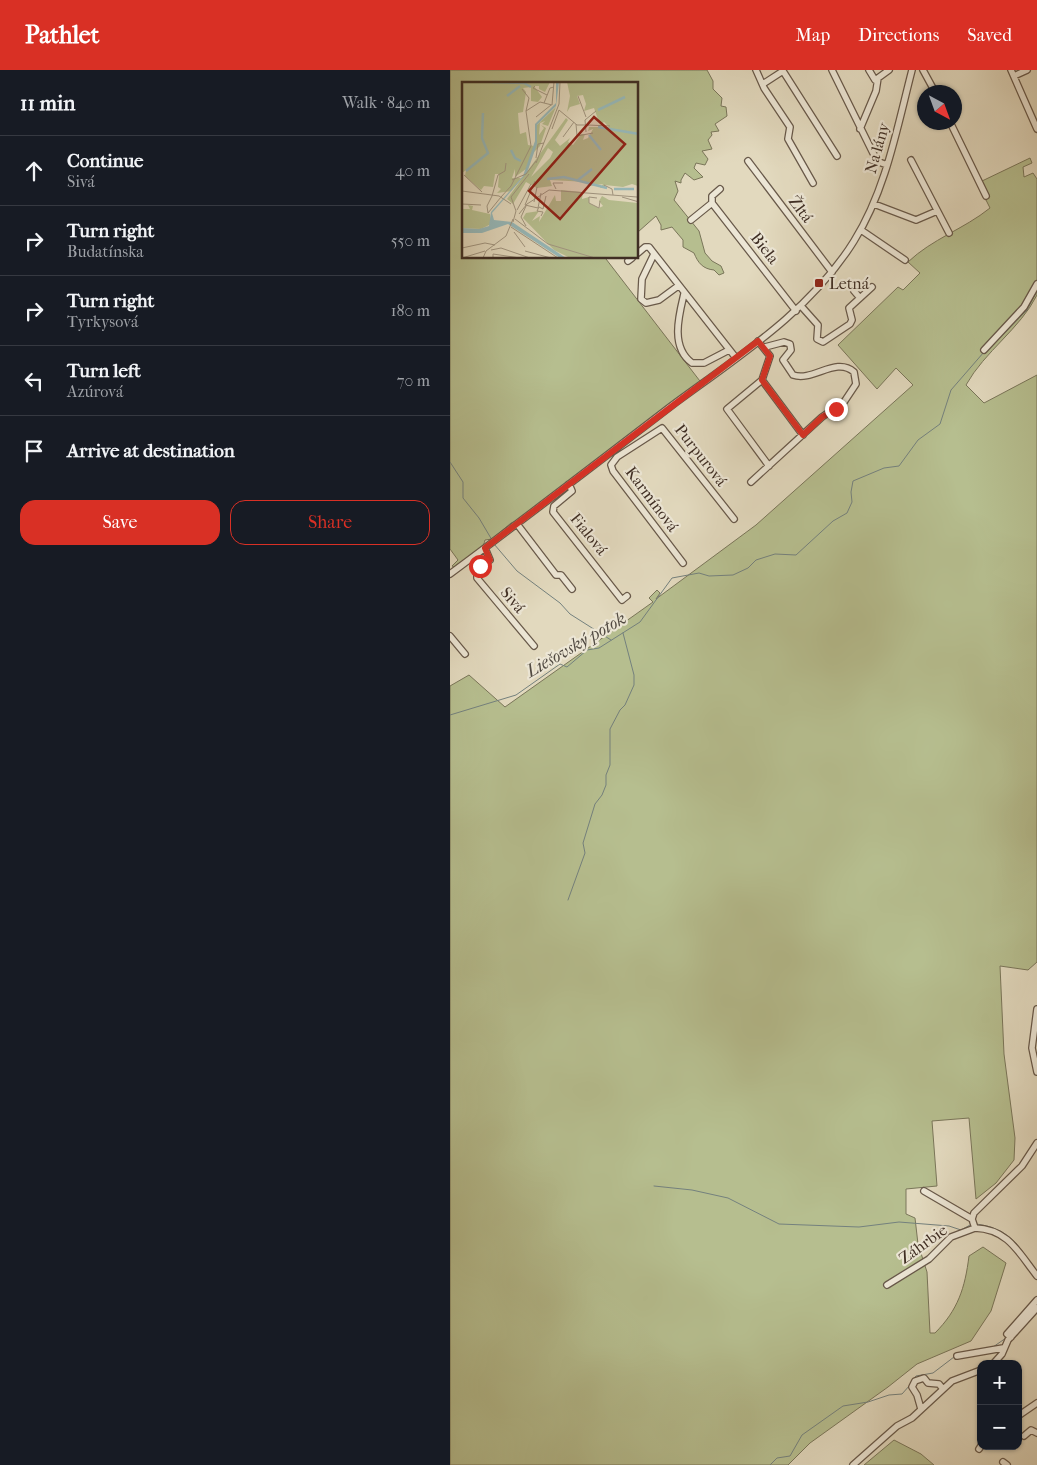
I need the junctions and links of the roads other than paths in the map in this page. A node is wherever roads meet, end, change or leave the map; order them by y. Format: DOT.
graph roads {
  1 [pos="756,70"];
  2 [pos="832,70"];
  3 [pos="869,70"];
  4 [pos="889,70"];
  5 [pos="912,70"];
  6 [pos="923,70"];
  7 [pos="1027,70"];
  8 [pos="1012,73"];
  9 [pos="878,78"];
  10 [pos="763,84"];
  11 [pos="931,85"];
  12 [pos="860,129"];
  13 [pos="1037,129"];
  14 [pos="954,130"];
  15 [pos="837,156"];
  16 [pos="911,160"];
  17 [pos="748,161"];
  18 [pos="887,165"];
  19 [pos="813,183"];
  20 [pos="720,189"];
  21 [pos="986,196"];
  22 [pos="712,203"];
  23 [pos="874,204"];
  24 [pos="937,211"];
  25 [pos="691,220"];
  26 [pos="861,230"];
  27 [pos="949,233"];
  28 [pos="639,252"];
  29 [pos="654,254"];
  30 [pos="905,260"];
  31 [pos="832,272"];
  32 [pos="1037,284"];
  33 [pos="678,286"];
  34 [pos="872,287"];
  35 [pos="854,291"];
  36 [pos="684,294"];
  37 [pos="860,298"];
  38 [pos="799,308"];
  39 [pos="758,341"];
  40 [pos="765,347"];
  41 [pos="729,350"];
  42 [pos="984,350"];
  43 [pos="736,358"];
  44 [pos="762,380"];
  45 [pos="636,433"];
  46 [pos="803,435"];
  47 [pos="641,440"];
  48 [pos="769,466"];
  49 [pos="751,482"];
  50 [pos="569,484"];
  51 [pos="734,519"];
  52 [pos="517,524"];
  53 [pos="485,548"];
  54 [pos="683,563"];
  55 [pos="451,571"];
  56 [pos="572,589"];
  57 [pos="627,596"];
  58 [pos="450,636"];
  59 [pos="534,646"];
  60 [pos="465,654"];
  61 [pos="1037,1009"];
  62 [pos="1037,1072"];
  63 [pos="1037,1143"];
  64 [pos="924,1191"];
  65 [pos="972,1219"];
  66 [pos="975,1228"];
  67 [pos="1037,1276"];
  68 [pos="887,1285"];
  69 [pos="1037,1300"];
  70 [pos="1037,1308"];
  71 [pos="1025,1317"];
  72 [pos="1003,1348"];
  73 [pos="958,1356"];
  74 [pos="997,1360"];
  75 [pos="977,1372"];
  76 [pos="943,1389"];
  77 [pos="1037,1402"];
  78 [pos="921,1409"];
  79 [pos="1022,1413"];
  80 [pos="1037,1433"];
  81 [pos="1024,1436"];
  82 [pos="853,1465"];
  1 -- 10 [label="street"];
  2 -- 12 [label="street"];
  3 -- 9 [label="street"];
  4 -- 9 [label="street"];
  5 -- 18 [label="street, Na lány"];
  6 -- 11 [label="street"];
  7 -- 8 [label="street"];
  8 -- 13 [label="street"];
  9 -- 12 [label="street"];
  10 -- 15 [label="street"];
  10 -- 19 [label="street"];
  12 -- 18 [label="street"];
  14 -- 21 [label="street"];
  16 -- 24 [label="street"];
  17 -- 31 [label="street, Žltá"];
  18 -- 23 [label="street, Na lány"];
  20 -- 22 [label="street"];
  22 -- 25 [label="street"];
  22 -- 38 [label="street, Biela"];
  23 -- 24 [label="street"];
  23 -- 26 [label="street, Na lány"];
  24 -- 27 [label="street"];
  26 -- 30 [label="street"];
  26 -- 31 [label="street, Na lány"];
  28 -- 29 [label="street"];
  29 -- 33 [label="street"];
  29 -- 33 [label="street"];
  31 -- 38 [label="street, Na lány"];
  32 -- 42 [label="street"];
  33 -- 36 [label="street"];
  34 -- 37 [label="street"];
  35 -- 37 [label="street"];
  36 -- 41 [label="street"];
  36 -- 41 [label="street"];
  37 -- 38 [label="street, Biela"];
  38 -- 39 [label="street, Na lány"];
  39 -- 40 [label="street"];
  39 -- 43 [label="street, Na lány"];
  40 -- 44 [label="street"];
  40 -- 46 [label="street"];
  41 -- 43 [label="street"];
  43 -- 45 [label="street, Na lány"];
  44 -- 46 [label="street"];
  44 -- 48 [label="street"];
  45 -- 47 [label="street, Karmínová"];
  45 -- 50 [label="street, Na lány"];
  46 -- 48 [label="street"];
  47 -- 51 [label="street, Purpurová"];
  47 -- 54 [label="street, Karmínová"];
  48 -- 49 [label="street"];
  50 -- 52 [label="street, Na lány"];
  50 -- 57 [label="street, Fialová"];
  52 -- 53 [label="street, Na lány"];
  52 -- 56 [label="street"];
  53 -- 55 [label="street, Na lány"];
  53 -- 59 [label="street, Sivá"];
  58 -- 60 [label="street"];
  61 -- 62 [label="street"];
  63 -- 65 [label="street"];
  64 -- 65 [label="street"];
  65 -- 66 [label="street"];
  66 -- 67 [label="street"];
  66 -- 68 [label="street, Záhrbie"];
  69 -- 71 [label="street"];
  70 -- 71 [label="street"];
  71 -- 72 [label="street"];
  72 -- 73 [label="street"];
  72 -- 74 [label="street"];
  75 -- 76 [label="street"];
  76 -- 78 [label="street"];
  76 -- 78 [label="street"];
  77 -- 79 [label="street"];
  78 -- 82 [label="street"];
  80 -- 81 [label="street"];
}
